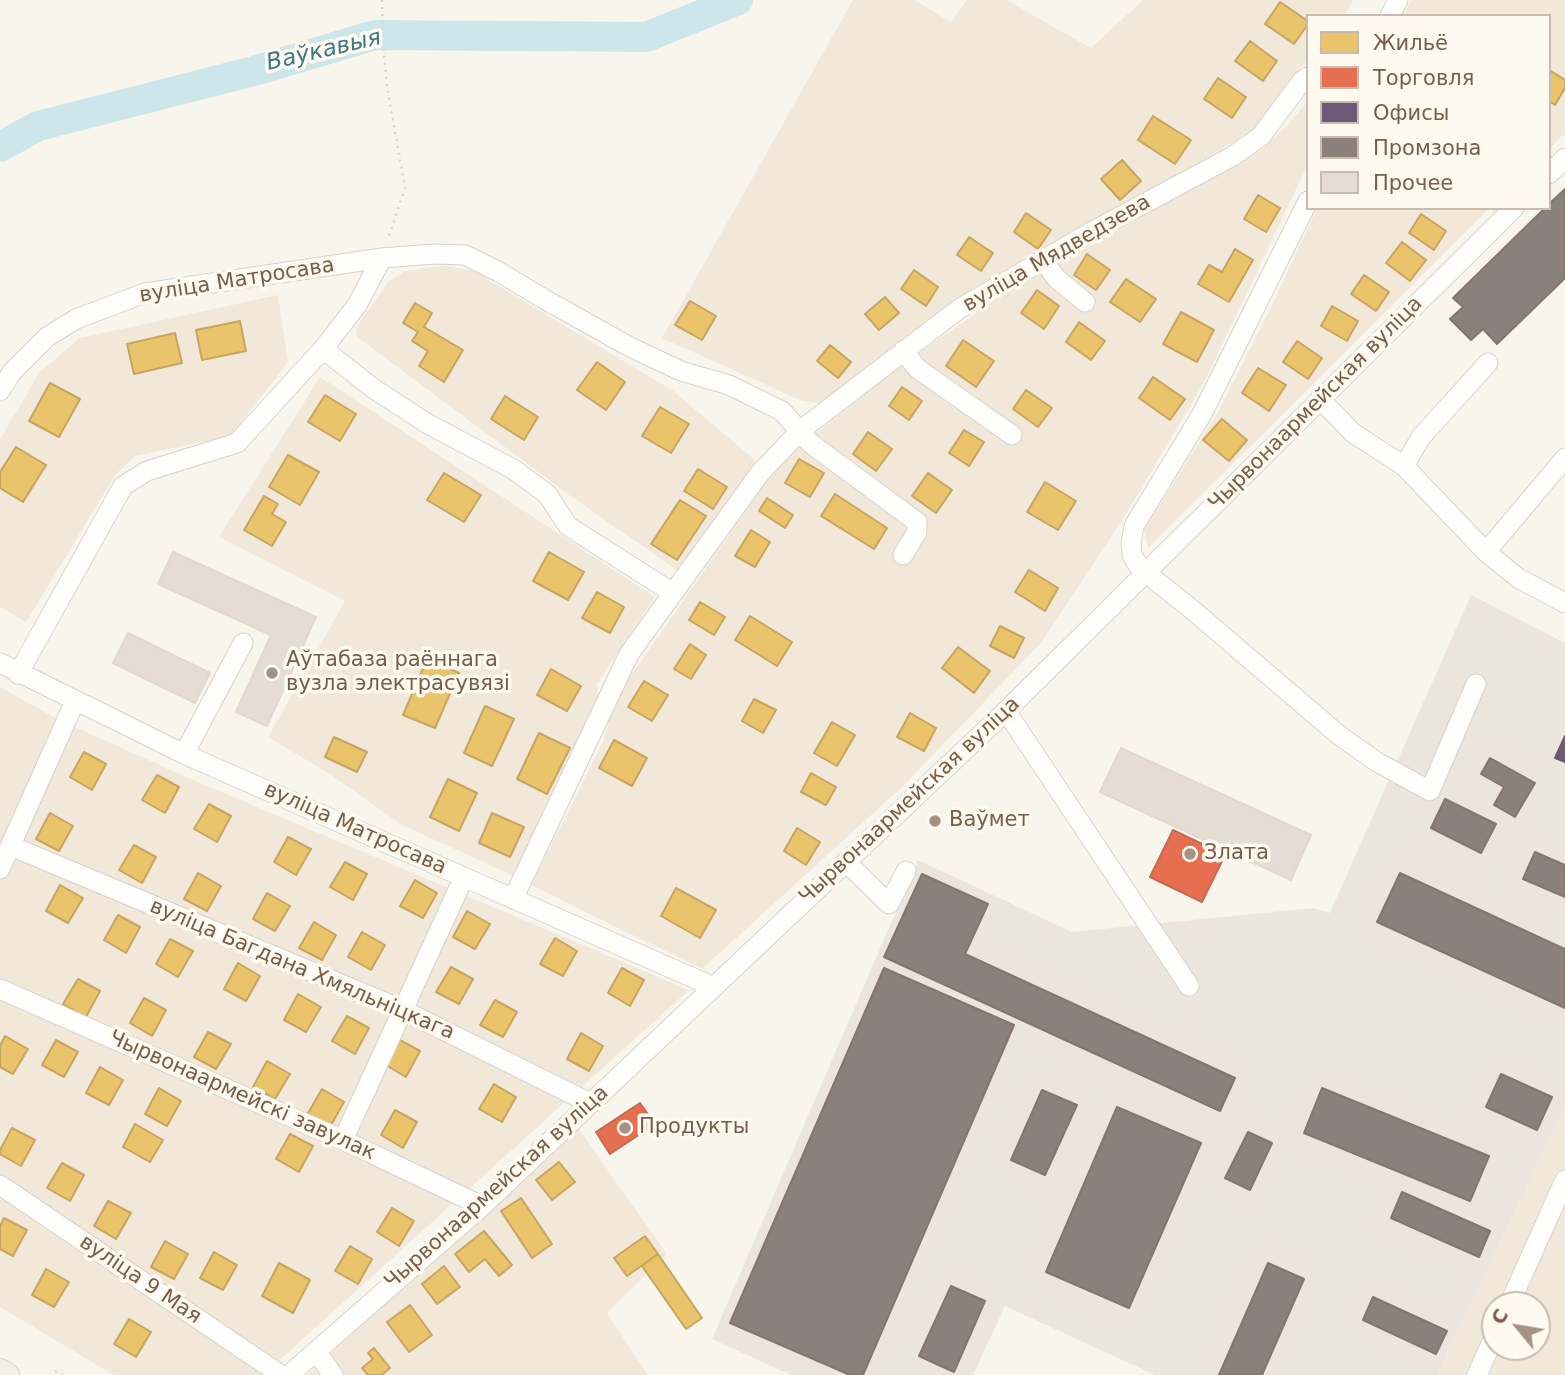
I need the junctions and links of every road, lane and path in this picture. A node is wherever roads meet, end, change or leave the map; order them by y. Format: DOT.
graph roads {
  1 [pos="382,0"];
  2 [pos="1306,78"];
  3 [pos="1565,158"];
  4 [pos="1551,172"];
  5 [pos="1306,205"];
  6 [pos="1512,210"];
  7 [pos="382,258"];
  8 [pos="1043,260"];
  9 [pos="1085,302"];
  10 [pos="323,349"];
  11 [pos="903,351"];
  12 [pos="1488,363"];
  13 [pos="0,391"];
  14 [pos="1320,399"];
  15 [pos="800,430"];
  16 [pos="1012,435"];
  17 [pos="1565,458"];
  18 [pos="1405,466"];
  19 [pos="1486,552"];
  20 [pos="903,555"];
  21 [pos="1146,573"];
  22 [pos="673,593"];
  23 [pos="1565,603"];
  24 [pos="243,643"];
  25 [pos="0,663"];
  26 [pos="18,674"];
  27 [pos="1476,684"];
  28 [pos="75,701"];
  29 [pos="1006,711"];
  30 [pos="184,754"];
  31 [pos="11,846"];
  32 [pos="846,862"];
  33 [pos="0,869"];
  34 [pos="906,871"];
  35 [pos="464,877"];
  36 [pos="513,900"];
  37 [pos="1189,986"];
  38 [pos="714,987"];
  39 [pos="0,989"];
  40 [pos="403,1010"];
  41 [pos="590,1103"];
  42 [pos="343,1140"];
  43 [pos="1565,1180"];
  44 [pos="0,1185"];
  45 [pos="482,1206"];
  46 [pos="1515,1291"];
  47 [pos="316,1351"];
  48 [pos="0,1371"];
  49 [pos="55,1371"];
  50 [pos="7,1375"];
  51 [pos="62,1375"];
  52 [pos="281,1375"];
  53 [pos="289,1375"];
  54 [pos="333,1375"];
  1 -- 7 [label="path"];
  2 -- 8 [label="street, вуліца Мядведзева"];
  3 -- 4 [label="street"];
  5 -- 21 [label="street"];
  6 -- 14 [label="street, Чырвонаармейская вуліца"];
  7 -- 10 [label="street"];
  7 -- 13 [label="street, вуліца Матросава"];
  7 -- 15 [label="street, вуліца Матросава"];
  8 -- 9 [label="street"];
  8 -- 11 [label="street, вуліца Мядведзева"];
  10 -- 22 [label="street"];
  10 -- 26 [label="street"];
  11 -- 15 [label="street, вуліца Мядведзева"];
  11 -- 16 [label="street"];
  12 -- 18 [label="street"];
  14 -- 18 [label="street"];
  14 -- 21 [label="street, Чырвонаармейская вуліца"];
  15 -- 20 [label="street, вуліца Матросава"];
  15 -- 22 [label="street, вуліца Мядведзева"];
  17 -- 19 [label="street"];
  18 -- 19 [label="street"];
  19 -- 23 [label="street"];
  21 -- 27 [label="street"];
  21 -- 29 [label="street, Чырвонаармейская вуліца"];
  22 -- 36 [label="street, вуліца Мядведзева"];
  24 -- 30 [label="street"];
  25 -- 26 [label="street, вуліца Матросава"];
  26 -- 28 [label="street, вуліца Матросава"];
  28 -- 30 [label="street, вуліца Матросава"];
  28 -- 31 [label="street"];
  29 -- 32 [label="street, Чырвонаармейская вуліца"];
  29 -- 37 [label="street"];
  30 -- 35 [label="street, вуліца Матросава"];
  31 -- 33 [label="street"];
  31 -- 40 [label="street, вуліца Багдана Хмяльніцкага"];
  32 -- 34 [label="street"];
  32 -- 38 [label="street, Чырвонаармейская вуліца"];
  35 -- 36 [label="street, вуліца Матросава"];
  35 -- 40 [label="street"];
  36 -- 38 [label="street, вуліца Матросава"];
  38 -- 41 [label="street, Чырвонаармейская вуліца"];
  39 -- 42 [label="street, Чырвонаармейскі завулак"];
  40 -- 41 [label="street, вуліца Багдана Хмяльніцкага"];
  40 -- 42 [label="street"];
  41 -- 45 [label="street, Чырвонаармейская вуліца"];
  42 -- 45 [label="street, Чырвонаармейскі завулак"];
  43 -- 46 [label="street"];
  44 -- 52 [label="street, вуліца 9 Мая"];
  45 -- 47 [label="street, Чырвонаармейская вуліца"];
  47 -- 53 [label="street, Чырвонаармейская вуліца"];
  47 -- 54 [label="street"];
  48 -- 50 [label="main road"];
  49 -- 51 [label="path"];
}
